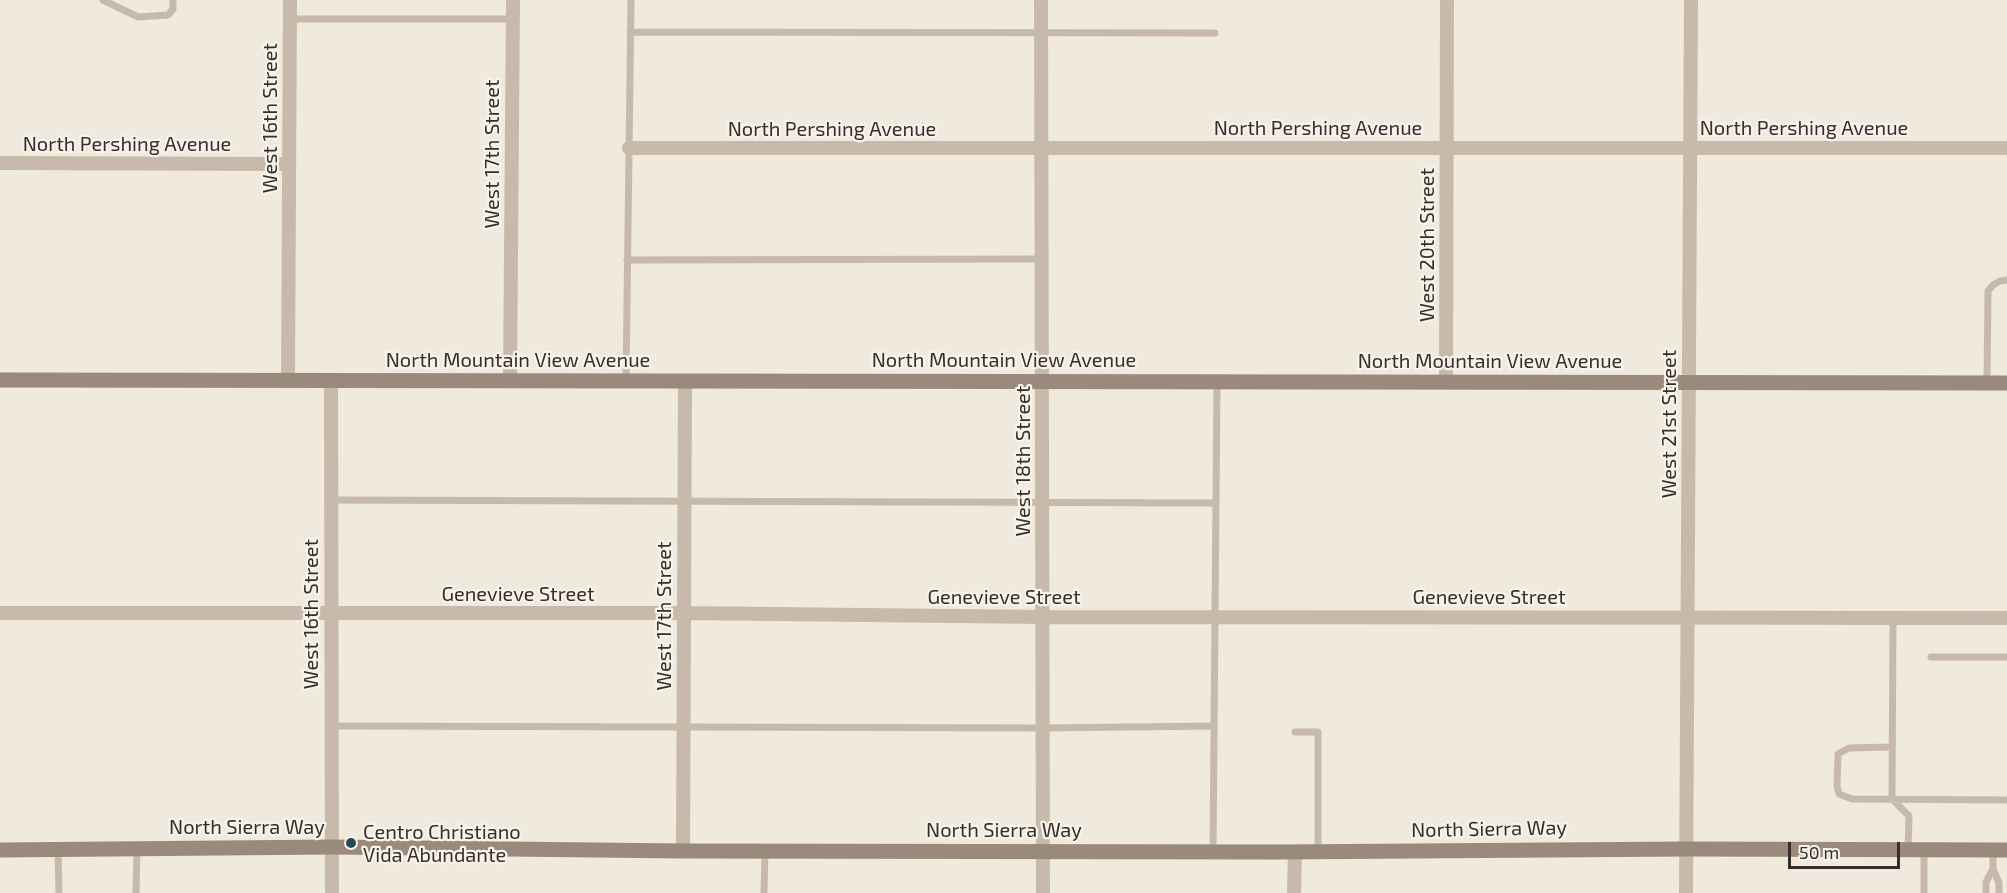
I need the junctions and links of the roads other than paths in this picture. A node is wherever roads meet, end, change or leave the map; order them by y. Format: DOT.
graph roads {
  1 [pos="103,0"];
  2 [pos="173,0"];
  3 [pos="290,0"];
  4 [pos="513,0"];
  5 [pos="631,0"];
  6 [pos="1041,0"];
  7 [pos="1447,0"];
  8 [pos="1691,0"];
  9 [pos="290,19"];
  10 [pos="513,19"];
  11 [pos="630,32"];
  12 [pos="1041,33"];
  13 [pos="1215,33"];
  14 [pos="629,148"];
  15 [pos="1041,148"];
  16 [pos="1447,148"];
  17 [pos="1690,148"];
  18 [pos="2007,148"];
  19 [pos="0,163"];
  20 [pos="289,164"];
  21 [pos="1042,259"];
  22 [pos="627,260"];
  23 [pos="2007,280"];
  24 [pos="0,380"];
  25 [pos="288,381"];
  26 [pos="331,381"];
  27 [pos="510,381"];
  28 [pos="626,381"];
  29 [pos="685,381"];
  30 [pos="1042,381"];
  31 [pos="1217,382"];
  32 [pos="1446,382"];
  33 [pos="1689,382"];
  34 [pos="1987,383"];
  35 [pos="2007,383"];
  36 [pos="330,500"];
  37 [pos="684,501"];
  38 [pos="1216,503"];
  39 [pos="1042,504"];
  40 [pos="0,613"];
  41 [pos="331,613"];
  42 [pos="684,613"];
  43 [pos="1043,617"];
  44 [pos="1215,617"];
  45 [pos="1687,617"];
  46 [pos="1893,617"];
  47 [pos="2007,618"];
  48 [pos="1931,657"];
  49 [pos="2007,657"];
  50 [pos="331,726"];
  51 [pos="1214,726"];
  52 [pos="683,728"];
  53 [pos="1043,728"];
  54 [pos="1295,732"];
  55 [pos="1891,747"];
  56 [pos="1892,800"];
  57 [pos="2007,800"];
  58 [pos="332,847"];
  59 [pos="137,848"];
  60 [pos="0,849"];
  61 [pos="58,849"];
  62 [pos="1686,849"];
  63 [pos="1916,849"];
  64 [pos="683,850"];
  65 [pos="765,850"];
  66 [pos="1043,850"];
  67 [pos="2000,850"];
  68 [pos="1213,852"];
  69 [pos="1295,852"];
  70 [pos="1318,852"];
  71 [pos="1993,869"];
  72 [pos="59,893"];
  73 [pos="136,893"];
  74 [pos="332,893"];
  75 [pos="765,893"];
  76 [pos="1043,893"];
  77 [pos="1294,893"];
  78 [pos="1686,893"];
  79 [pos="1924,893"];
  80 [pos="1986,893"];
  81 [pos="1999,893"];
  1 -- 2 [label="lane"];
  3 -- 9 [label="street, West 16th Street"];
  4 -- 10 [label="street, West 17th Street"];
  5 -- 11 [label="lane"];
  6 -- 12 [label="street, West 18th Street"];
  7 -- 16 [label="street, West 20th Street"];
  8 -- 17 [label="street, West 21st Street"];
  9 -- 10 [label="lane"];
  9 -- 20 [label="street, West 16th Street"];
  10 -- 27 [label="street, West 17th Street"];
  11 -- 12 [label="lane"];
  11 -- 14 [label="lane"];
  12 -- 13 [label="lane"];
  12 -- 15 [label="street, West 18th Street"];
  14 -- 15 [label="street, North Pershing Avenue"];
  14 -- 22 [label="lane"];
  15 -- 16 [label="street, North Pershing Avenue"];
  15 -- 21 [label="street, West 18th Street"];
  16 -- 17 [label="street, North Pershing Avenue"];
  16 -- 32 [label="street, West 20th Street"];
  17 -- 18 [label="street, North Pershing Avenue"];
  17 -- 33 [label="street, West 21st Street"];
  19 -- 20 [label="street, North Pershing Avenue"];
  20 -- 25 [label="street, West 16th Street"];
  21 -- 22 [label="lane"];
  21 -- 30 [label="street, West 18th Street"];
  22 -- 28 [label="lane"];
  23 -- 34 [label="lane"];
  24 -- 25 [label="street, North Mountain View Avenue"];
  25 -- 26 [label="street, North Mountain View Avenue"];
  26 -- 27 [label="street, North Mountain View Avenue"];
  26 -- 36 [label="street, West 16th Street"];
  27 -- 28 [label="street, North Mountain View Avenue"];
  28 -- 29 [label="street, North Mountain View Avenue"];
  29 -- 30 [label="street, North Mountain View Avenue"];
  29 -- 37 [label="street, West 17th Street"];
  30 -- 31 [label="street, North Mountain View Avenue"];
  30 -- 39 [label="street, West 18th Street"];
  31 -- 32 [label="street, North Mountain View Avenue"];
  31 -- 38 [label="lane"];
  32 -- 33 [label="street, North Mountain View Avenue"];
  33 -- 34 [label="street, North Mountain View Avenue"];
  33 -- 45 [label="street, West 21st Street"];
  34 -- 35 [label="street, North Mountain View Avenue"];
  36 -- 37 [label="lane"];
  36 -- 41 [label="street, West 16th Street"];
  37 -- 39 [label="lane"];
  37 -- 42 [label="street, West 17th Street"];
  38 -- 39 [label="lane"];
  38 -- 44 [label="lane"];
  39 -- 43 [label="street, West 18th Street"];
  40 -- 41 [label="street, Genevieve Street"];
  41 -- 42 [label="street, Genevieve Street"];
  41 -- 50 [label="street, West 16th Street"];
  42 -- 43 [label="street, Genevieve Street"];
  42 -- 52 [label="street, West 17th Street"];
  43 -- 44 [label="street, Genevieve Street"];
  43 -- 53 [label="street, West 18th Street"];
  44 -- 45 [label="street, Genevieve Street"];
  44 -- 51 [label="lane"];
  45 -- 46 [label="street, Genevieve Street"];
  45 -- 62 [label="street, West 21st Street"];
  46 -- 47 [label="street, Genevieve Street"];
  46 -- 55 [label="lane"];
  48 -- 49 [label="lane"];
  50 -- 52 [label="lane"];
  50 -- 58 [label="street, West 16th Street"];
  51 -- 53 [label="lane"];
  51 -- 68 [label="lane"];
  52 -- 53 [label="lane"];
  52 -- 64 [label="street, West 17th Street"];
  53 -- 66 [label="street, West 18th Street"];
  54 -- 70 [label="lane"];
  55 -- 56 [label="lane"];
  55 -- 56 [label="lane"];
  56 -- 57 [label="lane"];
  56 -- 63 [label="lane"];
  58 -- 59 [label="street, North Sierra Way"];
  58 -- 64 [label="street, North Sierra Way"];
  58 -- 74 [label="street, West 16th Street"];
  59 -- 61 [label="street, North Sierra Way"];
  59 -- 73 [label="lane"];
  60 -- 61 [label="street, North Sierra Way"];
  61 -- 72 [label="lane"];
  62 -- 63 [label="street, North Sierra Way"];
  62 -- 70 [label="street, North Sierra Way"];
  62 -- 78 [label="street, West 21st Street"];
  63 -- 67 [label="street, North Sierra Way"];
  63 -- 79 [label="lane"];
  64 -- 65 [label="street, North Sierra Way"];
  65 -- 66 [label="street, North Sierra Way"];
  65 -- 75 [label="lane"];
  66 -- 68 [label="street, North Sierra Way"];
  66 -- 76 [label="street, West 18th Street"];
  67 -- 71 [label="lane"];
  68 -- 69 [label="street, North Sierra Way"];
  69 -- 70 [label="street, North Sierra Way"];
  69 -- 77 [label="street"];
  71 -- 80 [label="lane"];
  71 -- 81 [label="lane"];
}
